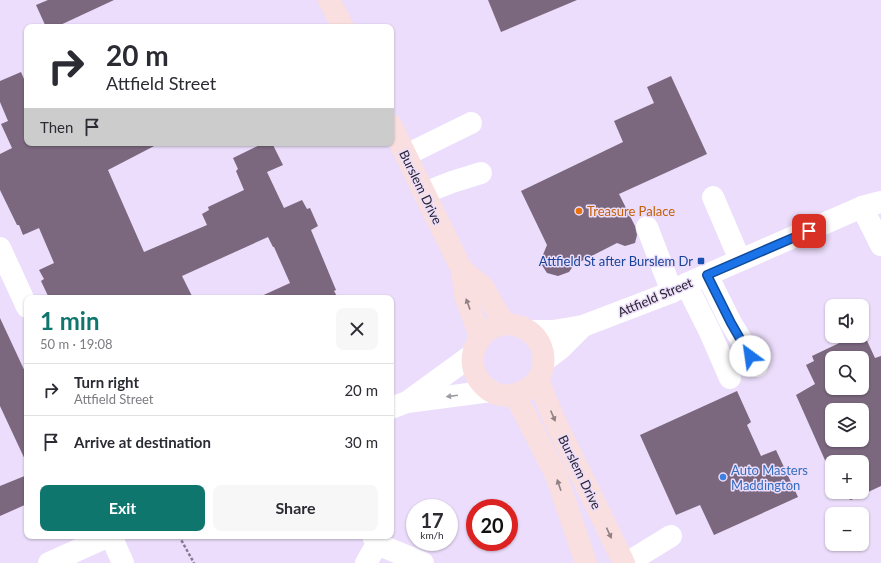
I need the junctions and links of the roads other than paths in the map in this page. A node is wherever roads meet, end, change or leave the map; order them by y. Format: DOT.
graph roads {
  1 [pos="329,0"];
  2 [pos="341,24"];
  3 [pos="471,123"];
  4 [pos="394,131"];
  5 [pos="406,155"];
  6 [pos="481,173"];
  7 [pos="424,193"];
  8 [pos="713,197"];
  9 [pos="872,204"];
  10 [pos="647,227"];
  11 [pos="881,245"];
  12 [pos="0,248"];
  13 [pos="740,260"];
  14 [pos="462,270"];
  15 [pos="707,275"];
  16 [pos="679,288"];
  17 [pos="24,301"];
  18 [pos="504,324"];
  19 [pos="583,326"];
  20 [pos="530,331"];
  21 [pos="476,346"];
  22 [pos="757,366"];
  23 [pos="541,370"];
  24 [pos="730,378"];
  25 [pos="501,393"];
  26 [pos="399,405"];
  27 [pos="671,536"];
  28 [pos="103,539"];
  29 [pos="111,539"];
  30 [pos="375,540"];
  31 [pos="49,563"];
  32 [pos="123,563"];
  33 [pos="366,563"];
  34 [pos="424,563"];
  35 [pos="586,563"];
  36 [pos="624,563"];
  37 [pos="627,563"];
  1 -- 2 [label="main road"];
  3 -- 5 [label="street"];
  4 -- 5 [label="main road, Burslem Drive"];
  5 -- 7 [label="main road, Burslem Drive"];
  6 -- 7 [label="street"];
  7 -- 14 [label="main road, Burslem Drive"];
  8 -- 13 [label="street"];
  9 -- 11 [label="street"];
  9 -- 13 [label="street, Attfield Street"];
  10 -- 16 [label="street"];
  12 -- 17 [label="street"];
  13 -- 15 [label="street, Attfield Street"];
  14 -- 18 [label="main road, Burslem Drive"];
  21 -- 14 [label="main road, Burslem Drive, one-way"];
  15 -- 16 [label="street, Attfield Street"];
  15 -- 22 [label="street"];
  16 -- 19 [label="street, Attfield Street"];
  16 -- 24 [label="street"];
  18 -- 20 [label="main road"];
  18 -- 21 [label="main road"];
  19 -- 20 [label="street, Attfield Street"];
  19 -- 23 [label="street, Attfield Street"];
  20 -- 23 [label="main road, Burslem Drive"];
  21 -- 25 [label="main road, Burslem Drive"];
  21 -- 26 [label="street"];
  23 -- 25 [label="main road"];
  23 -- 36 [label="main road, Burslem Drive, one-way"];
  25 -- 26 [label="street, one-way"];
  35 -- 25 [label="main road, Burslem Drive, one-way"];
  27 -- 37 [label="street"];
  28 -- 31 [label="street"];
  29 -- 32 [label="street"];
  30 -- 33 [label="street"];
  30 -- 34 [label="street"];
}
